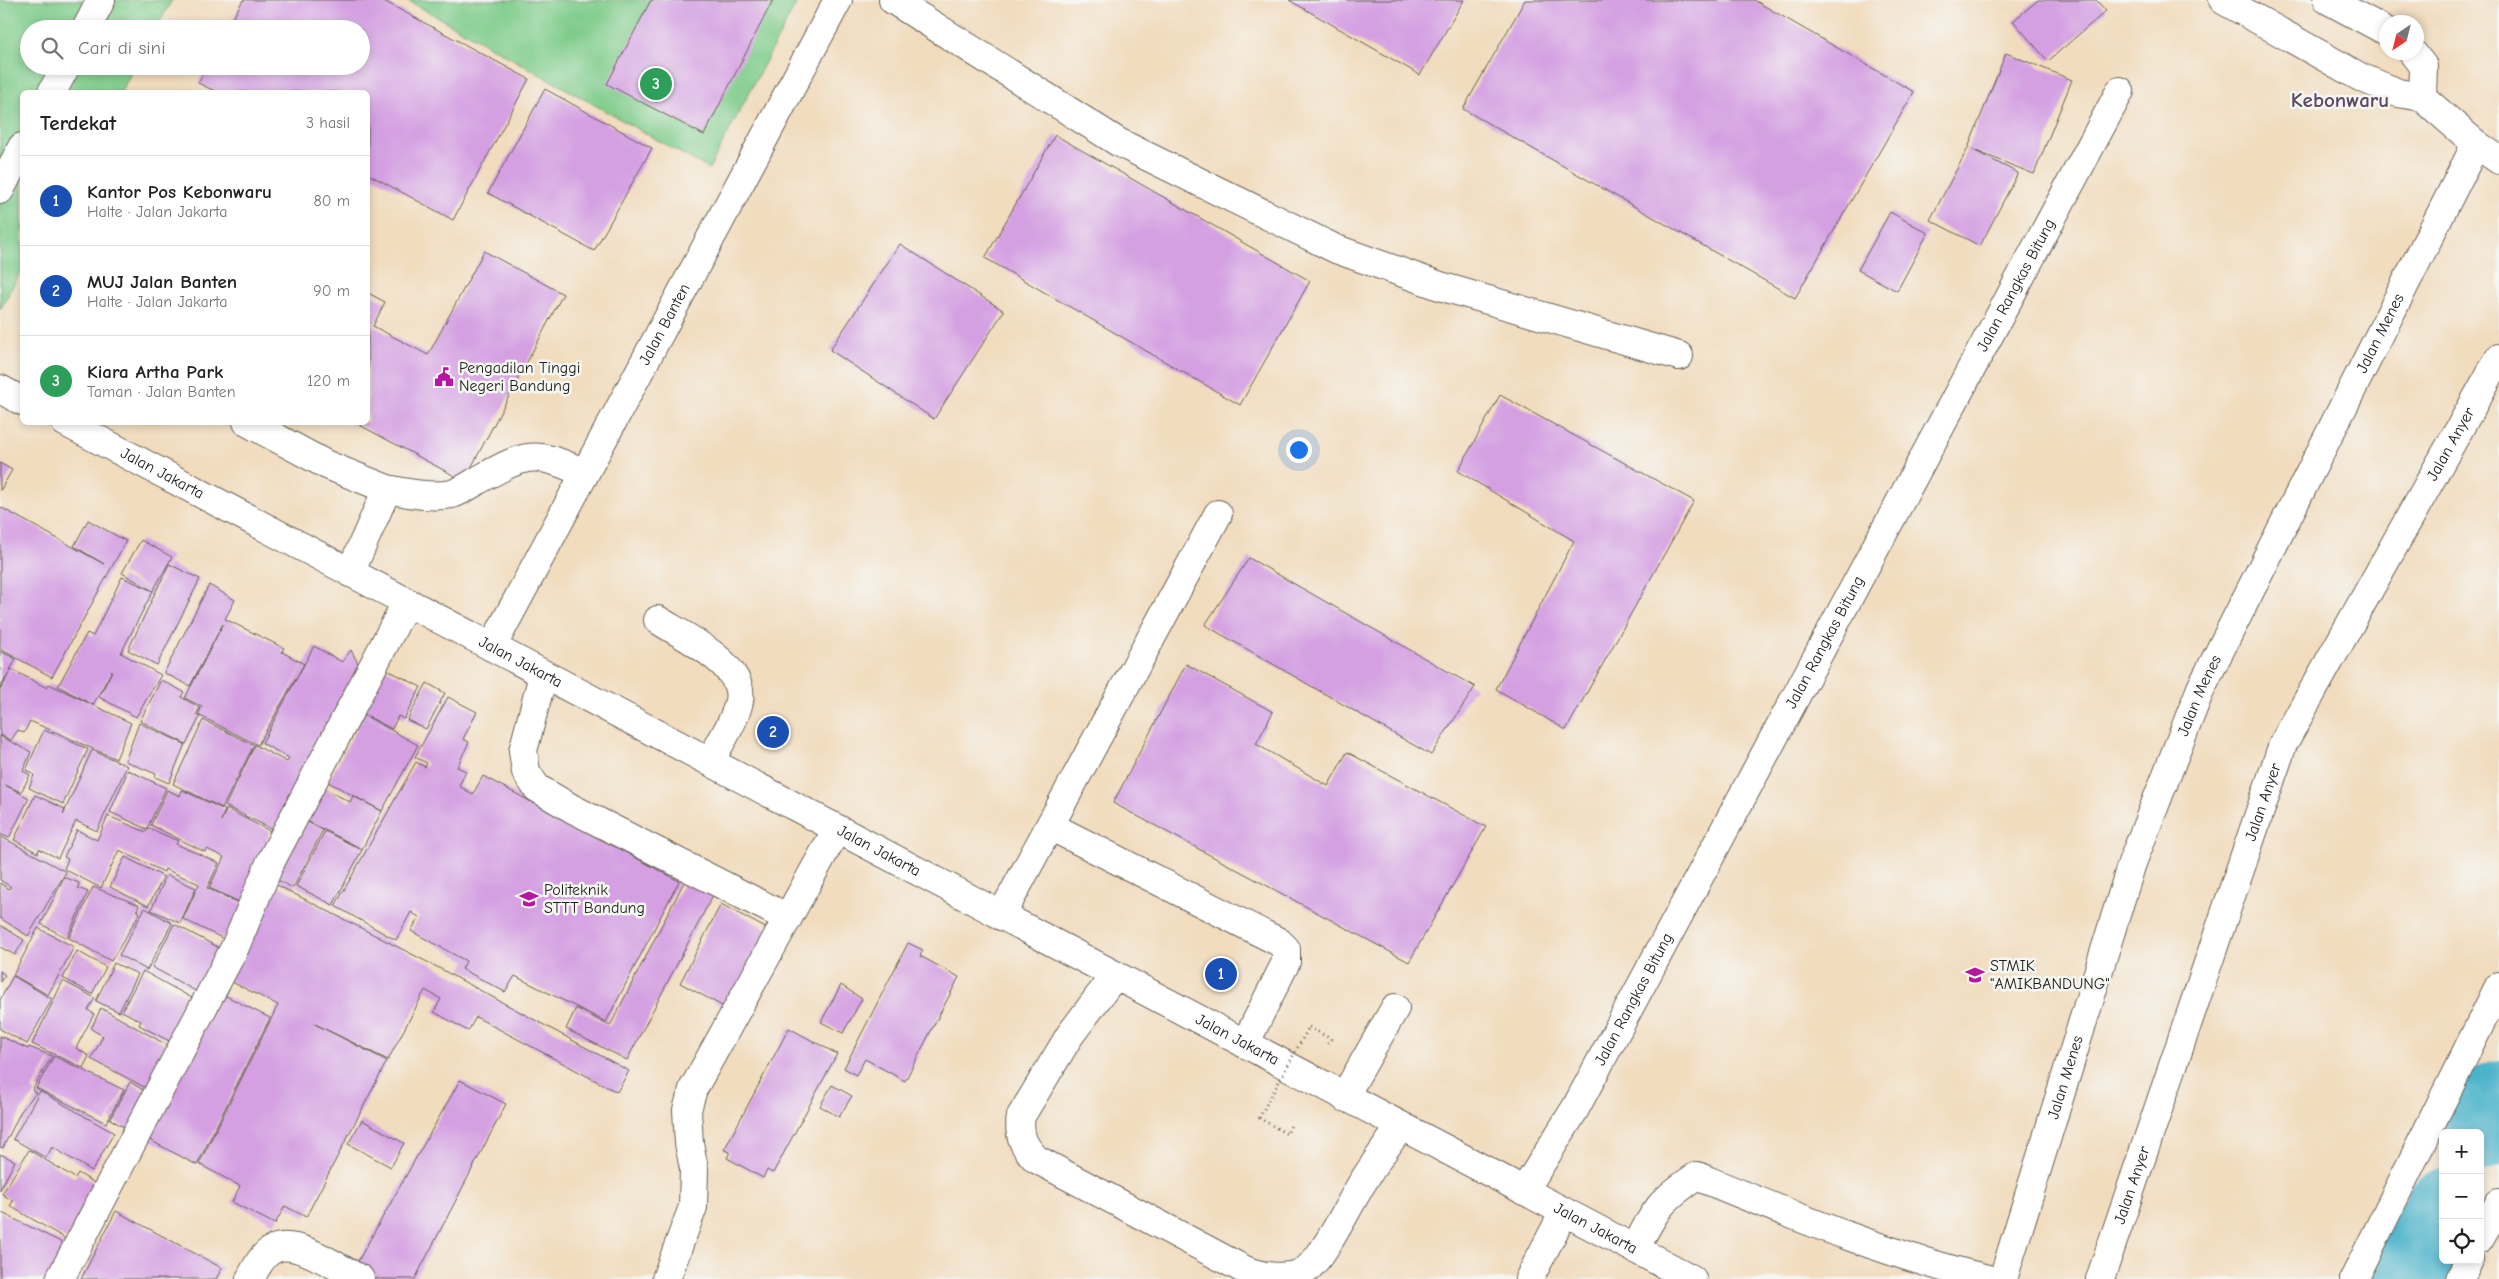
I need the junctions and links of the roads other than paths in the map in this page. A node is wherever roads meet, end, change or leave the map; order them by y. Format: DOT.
graph roads {
  1 [pos="101,0"];
  2 [pos="838,0"];
  3 [pos="893,0"];
  4 [pos="2222,0"];
  5 [pos="2328,0"];
  6 [pos="91,20"];
  7 [pos="2379,27"];
  8 [pos="2418,60"];
  9 [pos="61,75"];
  10 [pos="53,90"];
  11 [pos="2120,91"];
  12 [pos="2422,97"];
  13 [pos="2476,144"];
  14 [pos="20,151"];
  15 [pos="2499,160"];
  16 [pos="0,190"];
  17 [pos="1679,356"];
  18 [pos="2499,358"];
  19 [pos="71,425"];
  20 [pos="254,425"];
  21 [pos="586,473"];
  22 [pos="387,489"];
  23 [pos="1218,514"];
  24 [pos="350,573"];
  25 [pos="406,602"];
  26 [pos="658,620"];
  27 [pos="492,648"];
  28 [pos="543,675"];
  29 [pos="710,761"];
  30 [pos="1050,826"];
  31 [pos="837,829"];
  32 [pos="1001,916"];
  33 [pos="788,918"];
  34 [pos="1115,975"];
  35 [pos="2499,986"];
  36 [pos="1395,1008"];
  37 [pos="1245,1044"];
  38 [pos="1344,1097"];
  39 [pos="1401,1126"];
  40 [pos="1524,1191"];
  41 [pos="2499,1203"];
  42 [pos="1564,1212"];
  43 [pos="2484,1231"];
  44 [pos="1635,1249"];
  45 [pos="2467,1264"];
  46 [pos="60,1279"];
  47 [pos="250,1279"];
  48 [pos="360,1279"];
  49 [pos="666,1279"];
  50 [pos="1528,1279"];
  51 [pos="1692,1279"];
  52 [pos="1988,1279"];
  53 [pos="2003,1279"];
  54 [pos="2100,1279"];
  55 [pos="2354,1279"];
  56 [pos="2460,1279"];
  1 -- 6 [label="street"];
  2 -- 21 [label="street, Jalan Banten"];
  3 -- 17 [label="street"];
  4 -- 12 [label="street"];
  5 -- 7 [label="street"];
  8 -- 12 [label="street"];
  9 -- 10 [label="street"];
  11 -- 40 [label="street, Jalan Rangkas Bitung"];
  12 -- 13 [label="street"];
  13 -- 15 [label="street"];
  13 -- 53 [label="street, Jalan Menes"];
  14 -- 16 [label="street"];
  18 -- 54 [label="street, Jalan Anyer"];
  19 -- 24 [label="street, Jalan Jakarta"];
  20 -- 22 [label="street"];
  21 -- 22 [label="street"];
  21 -- 27 [label="street, Jalan Banten"];
  22 -- 24 [label="street"];
  23 -- 30 [label="street"];
  24 -- 25 [label="street, Jalan Jakarta"];
  25 -- 27 [label="street, Jalan Jakarta"];
  25 -- 46 [label="street"];
  26 -- 29 [label="street"];
  27 -- 28 [label="street, Jalan Jakarta"];
  28 -- 29 [label="street, Jalan Jakarta"];
  28 -- 33 [label="street"];
  29 -- 31 [label="street, Jalan Jakarta"];
  30 -- 32 [label="street"];
  30 -- 37 [label="street"];
  31 -- 32 [label="street, Jalan Jakarta"];
  31 -- 33 [label="street"];
  32 -- 34 [label="street, Jalan Jakarta"];
  33 -- 49 [label="street"];
  34 -- 37 [label="street, Jalan Jakarta"];
  34 -- 39 [label="street"];
  35 -- 55 [label="street"];
  36 -- 38 [label="street"];
  37 -- 38 [label="street, Jalan Jakarta"];
  38 -- 39 [label="street, Jalan Jakarta"];
  39 -- 40 [label="street, Jalan Jakarta"];
  40 -- 42 [label="street, Jalan Jakarta"];
  41 -- 43 [label="street"];
  42 -- 44 [label="street, Jalan Jakarta"];
  42 -- 50 [label="street"];
  44 -- 51 [label="street, Jalan Jakarta"];
  44 -- 52 [label="street"];
  45 -- 56 [label="street"];
  47 -- 48 [label="street"];
}
